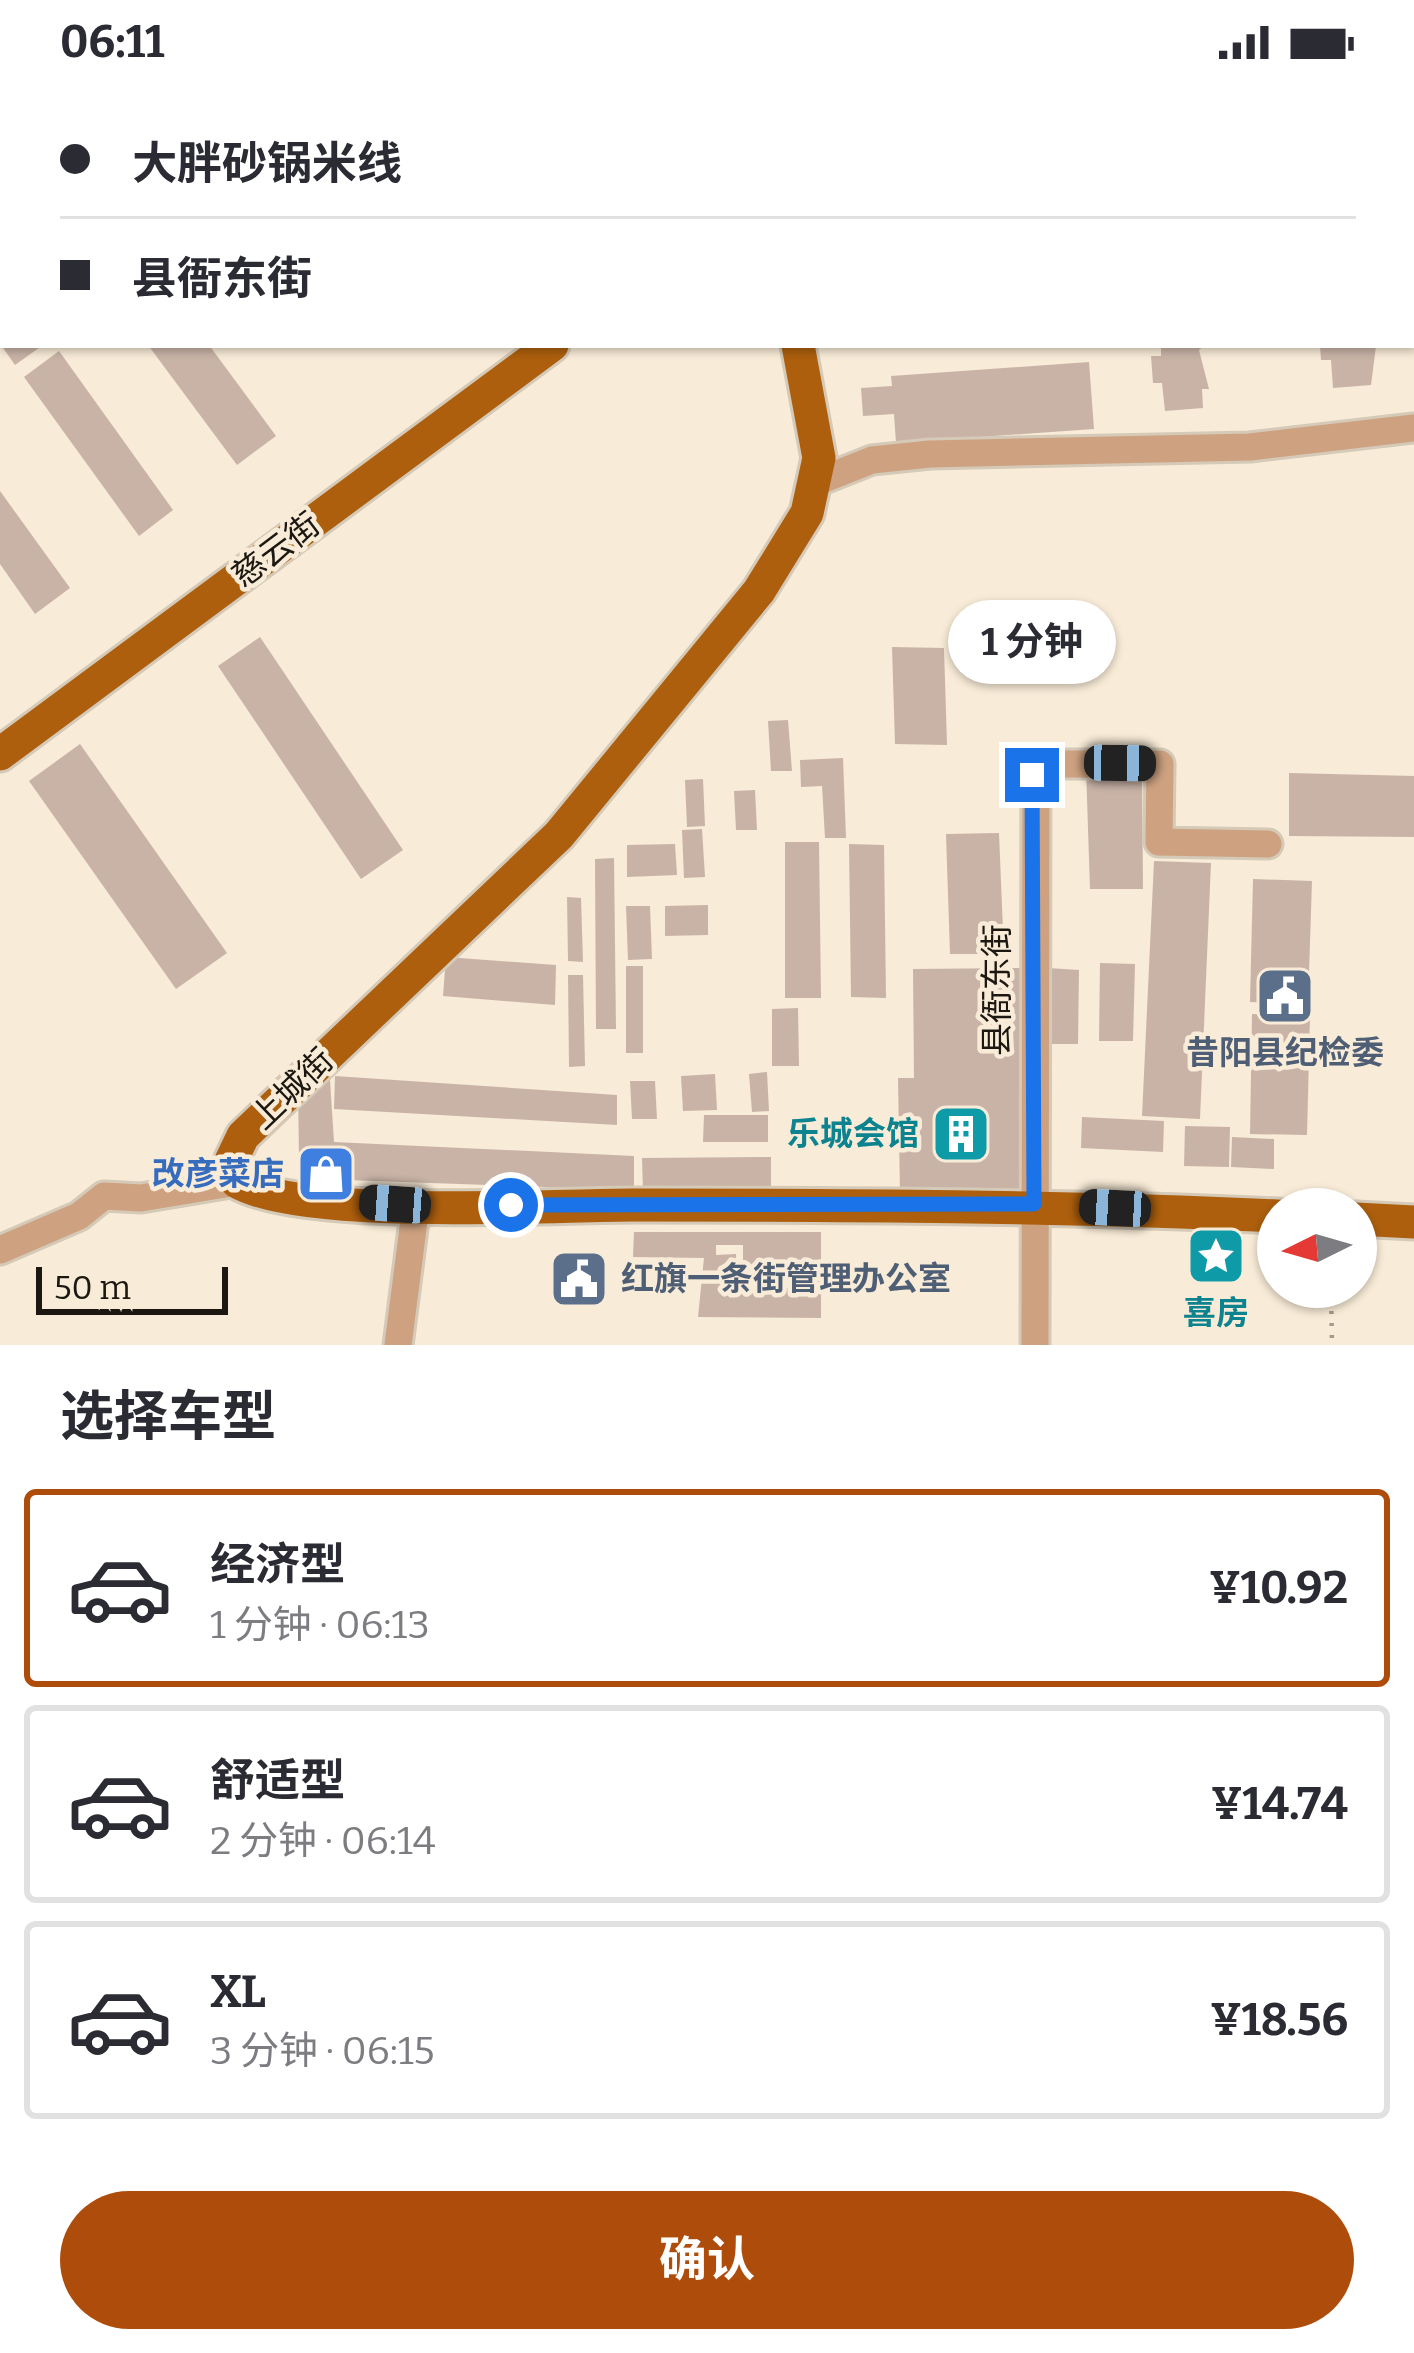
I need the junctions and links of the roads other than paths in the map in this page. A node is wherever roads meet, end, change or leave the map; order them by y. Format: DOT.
graph roads {
  1 [pos="548,348"];
  2 [pos="799,348"];
  3 [pos="1414,428"];
  4 [pos="814,482"];
  5 [pos="0,754"];
  6 [pos="1268,844"];
  7 [pos="237,1182"];
  8 [pos="1034,1204"];
  9 [pos="416,1205"];
  10 [pos="1257,1215"];
  11 [pos="1377,1220"];
  12 [pos="1414,1222"];
  13 [pos="0,1250"];
  14 [pos="398,1345"];
  15 [pos="1035,1345"];
  1 -- 5 [label="main road, 慈云街"];
  2 -- 4 [label="main road, 上城街"];
  3 -- 4 [label="street"];
  4 -- 7 [label="main road, 上城街"];
  6 -- 8 [label="street, 县衙东街"];
  7 -- 9 [label="main road"];
  7 -- 13 [label="street"];
  8 -- 9 [label="main road"];
  8 -- 10 [label="main road"];
  8 -- 15 [label="street, 县衙东街"];
  9 -- 14 [label="street"];
  11 -- 12 [label="main road"];
}
